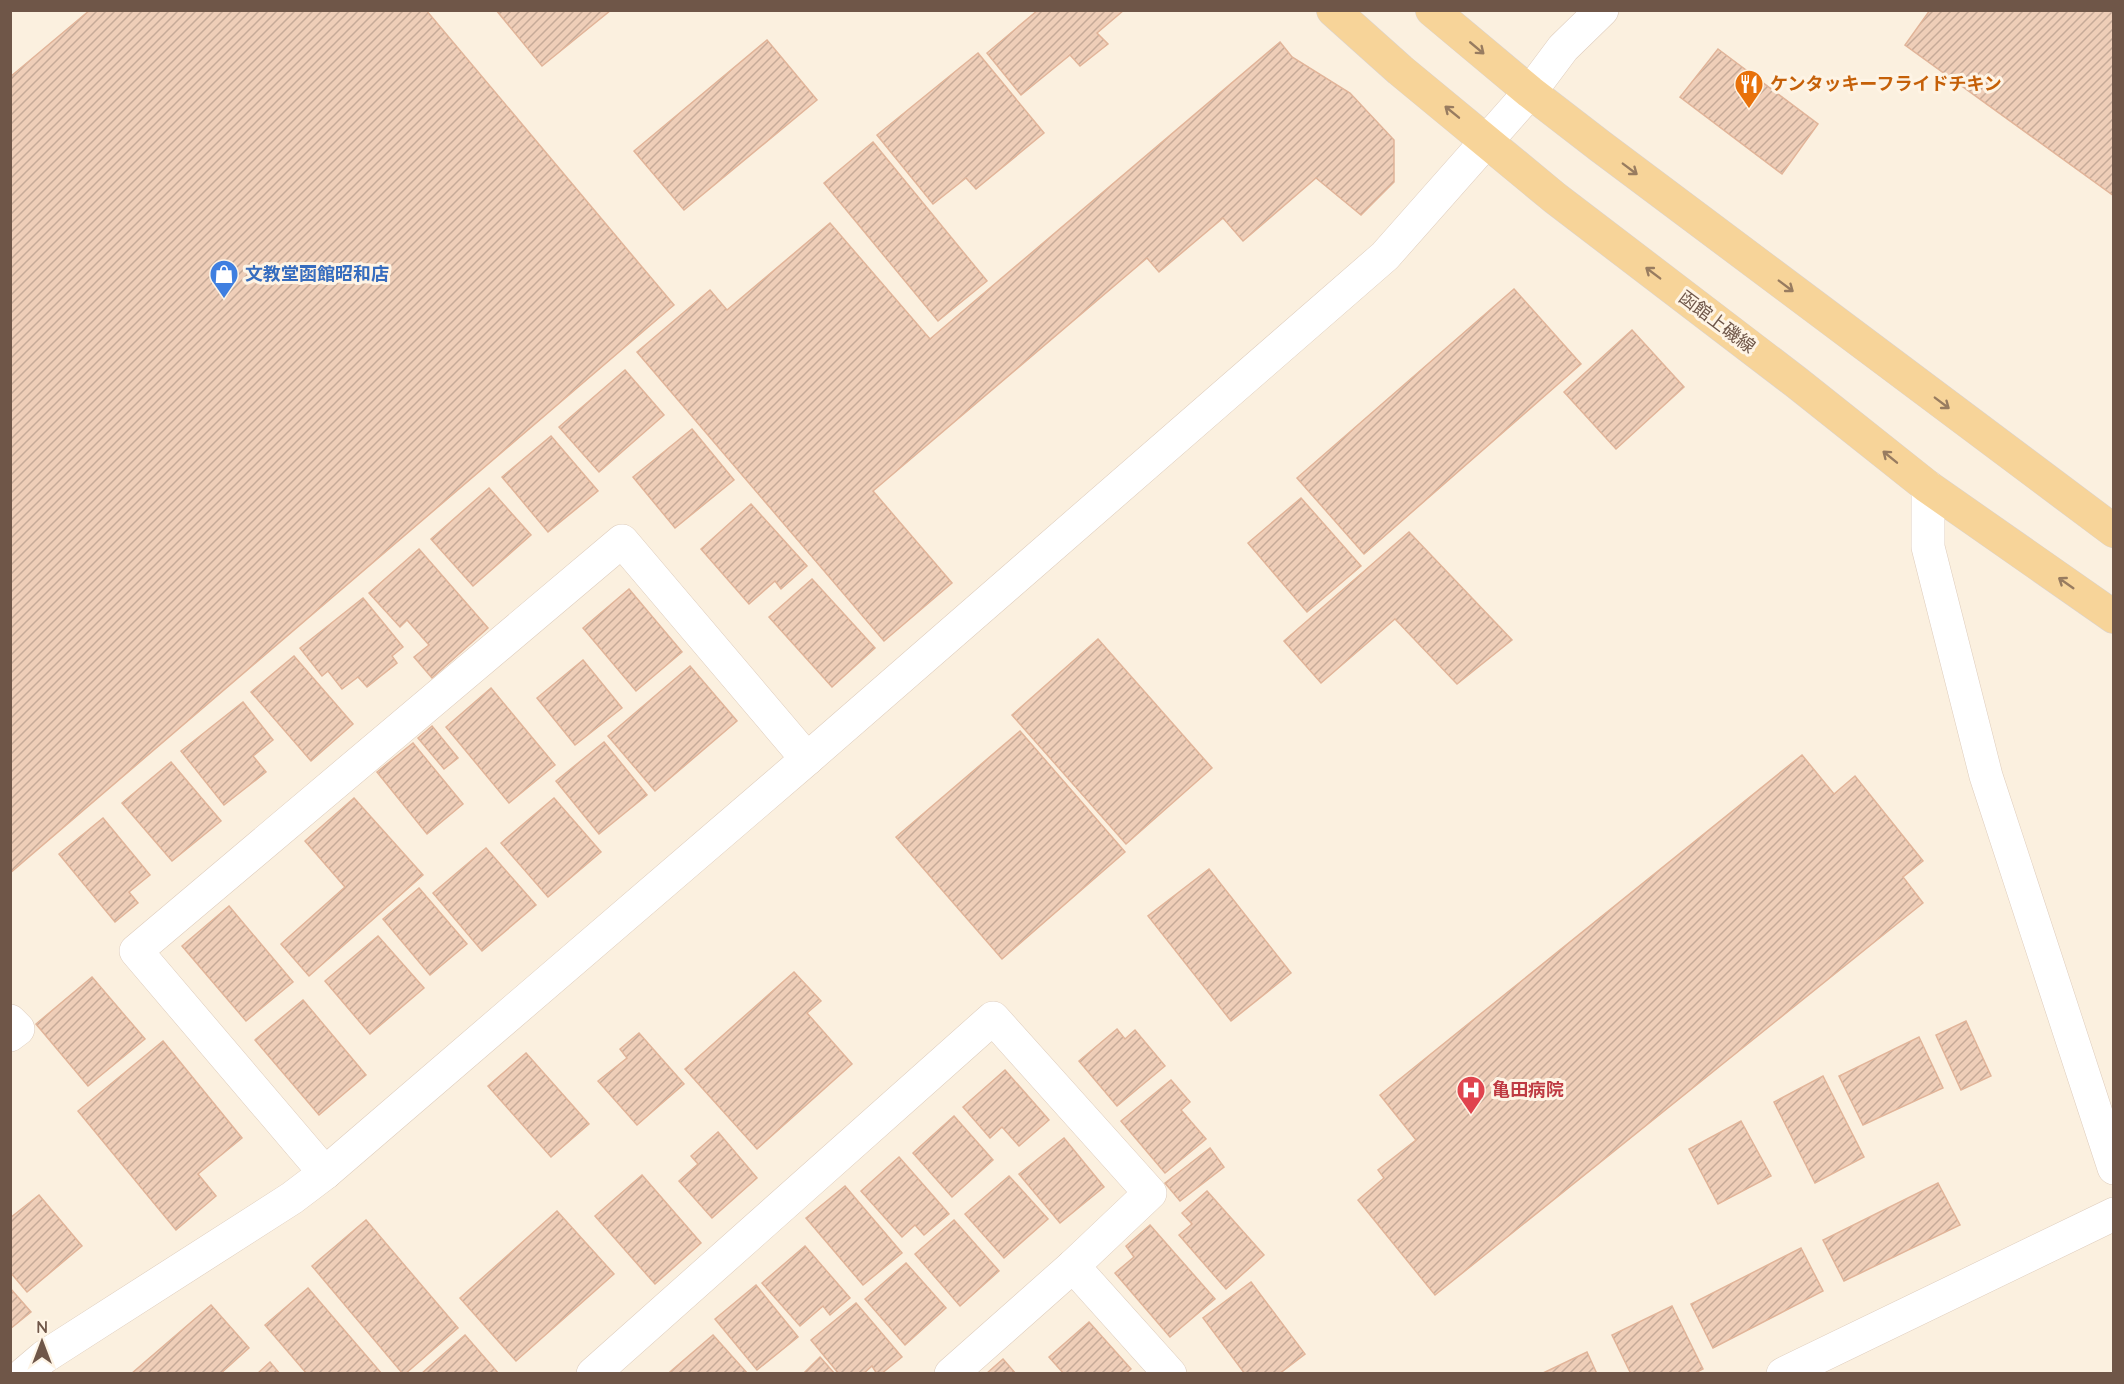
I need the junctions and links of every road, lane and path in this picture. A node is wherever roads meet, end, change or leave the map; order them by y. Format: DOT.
graph roads {
  1 [pos="1333,10"];
  2 [pos="1432,10"];
  3 [pos="1602,10"];
  4 [pos="1530,92"];
  5 [pos="1487,141"];
  6 [pos="1928,487"];
  7 [pos="2114,531"];
  8 [pos="2114,617"];
  9 [pos="807,759"];
  10 [pos="10,1021"];
  11 [pos="10,1035"];
  12 [pos="2114,1168"];
  13 [pos="325,1173"];
  14 [pos="2114,1214"];
  15 [pos="1073,1266"];
  16 [pos="24,1374"];
  17 [pos="593,1374"];
  18 [pos="951,1374"];
  19 [pos="1170,1374"];
  20 [pos="1783,1374"];
  5 -- 1 [label="main road, 函館上磯線, one-way"];
  2 -- 4 [label="main road, one-way"];
  3 -- 4 [label="street"];
  4 -- 5 [label="street"];
  4 -- 7 [label="main road, one-way"];
  6 -- 5 [label="main road, 函館上磯線, one-way"];
  5 -- 9 [label="street"];
  8 -- 6 [label="main road, 函館上磯線, one-way"];
  6 -- 12 [label="street"];
  9 -- 13 [label="street"];
  9 -- 13 [label="street"];
  10 -- 11 [label="street"];
  13 -- 16 [label="street"];
  14 -- 20 [label="street"];
  15 -- 17 [label="street"];
  15 -- 18 [label="street"];
  15 -- 19 [label="street"];
}
